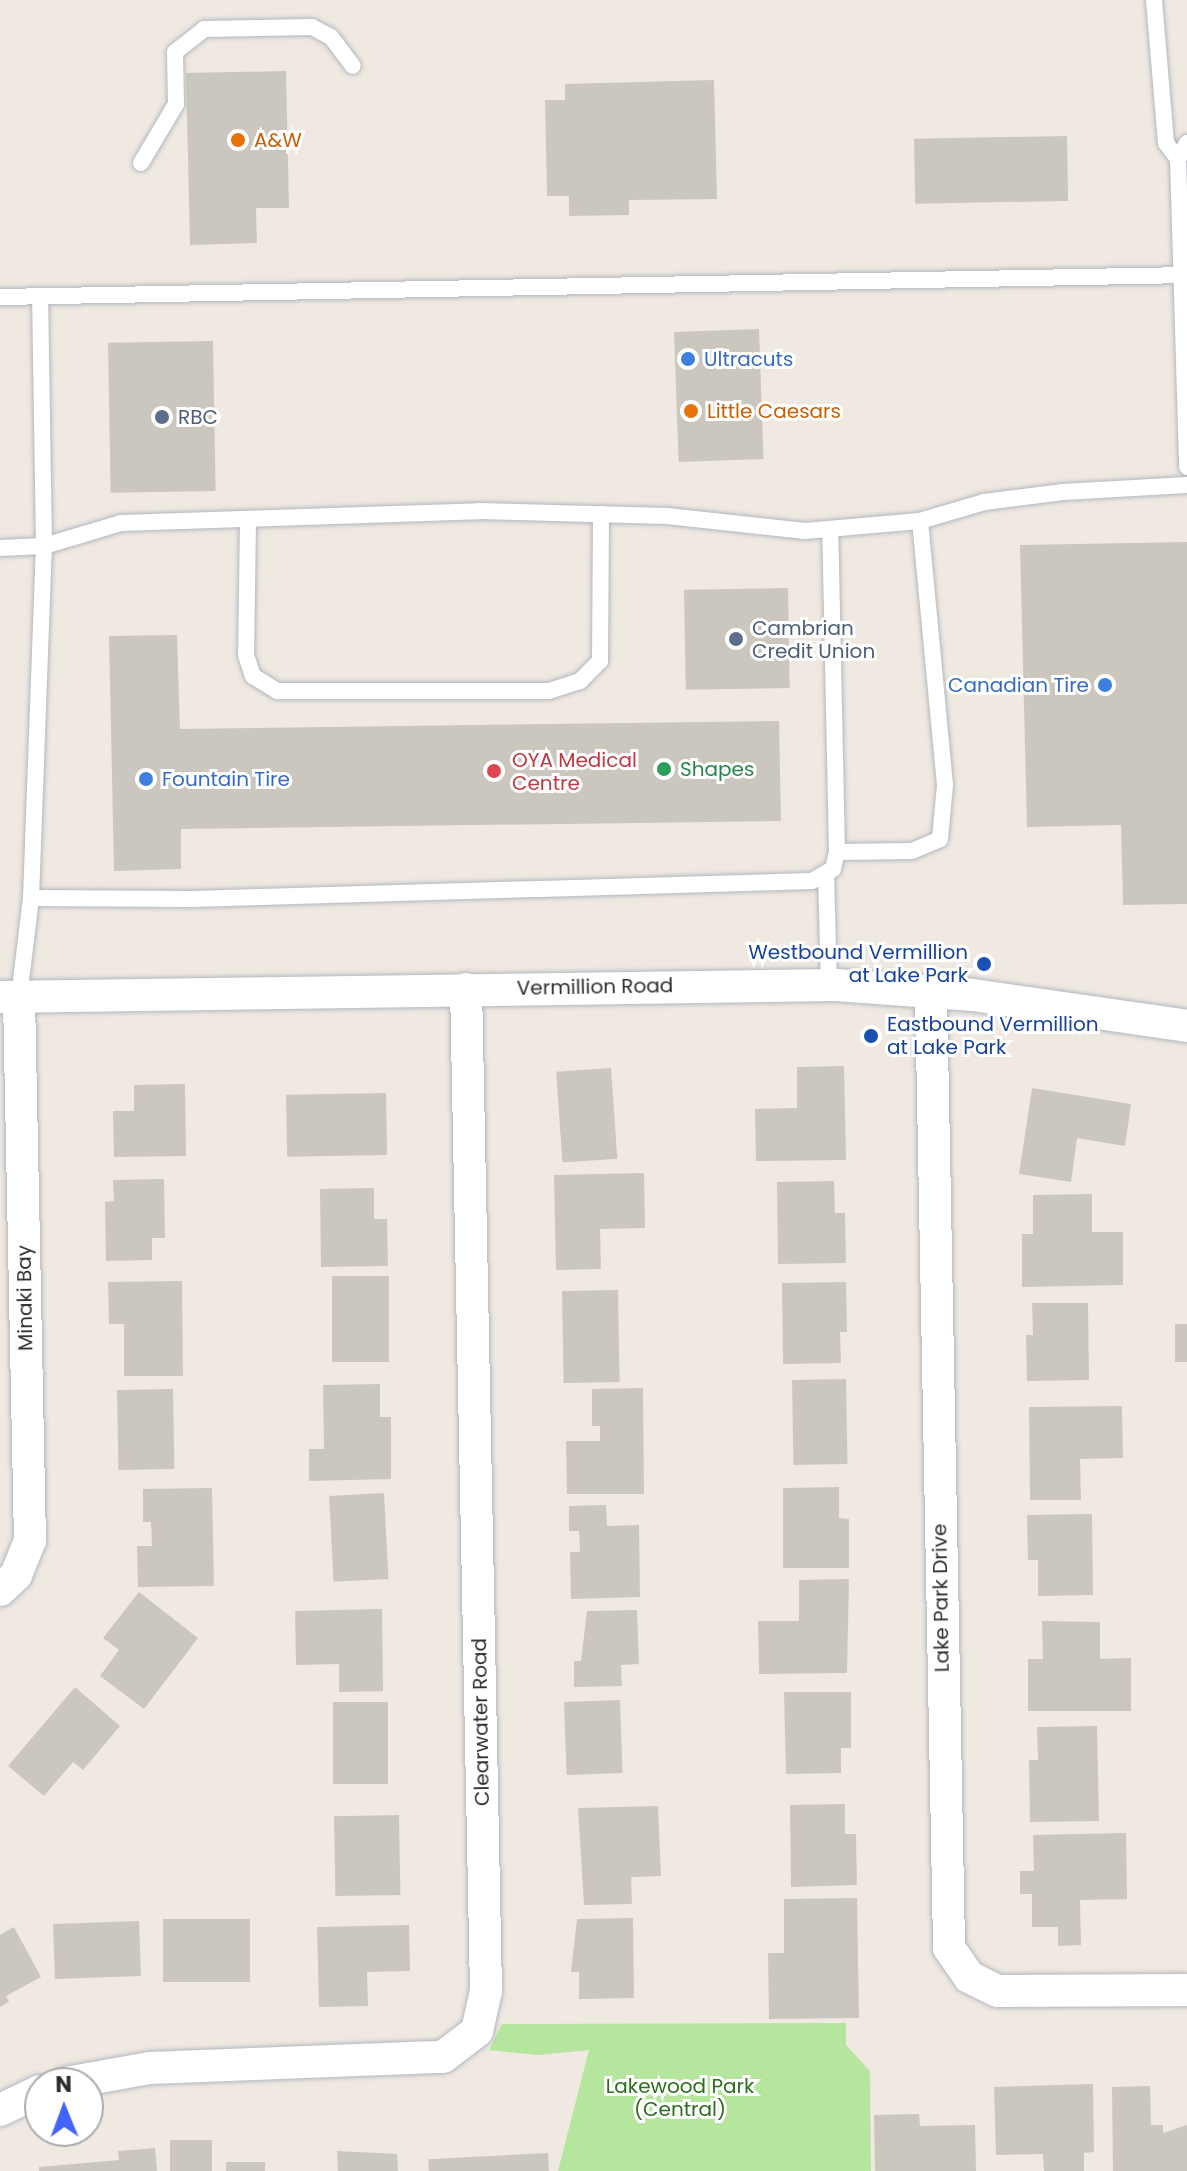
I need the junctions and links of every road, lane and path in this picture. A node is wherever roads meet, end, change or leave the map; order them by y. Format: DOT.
graph roads {
  1 [pos="1154,0"];
  2 [pos="353,66"];
  3 [pos="1187,143"];
  4 [pos="1178,159"];
  5 [pos="141,163"];
  6 [pos="1184,275"];
  7 [pos="0,297"];
  8 [pos="40,297"];
  9 [pos="1187,467"];
  10 [pos="1187,485"];
  11 [pos="601,514"];
  12 [pos="248,519"];
  13 [pos="920,521"];
  14 [pos="830,529"];
  15 [pos="44,546"];
  16 [pos="0,548"];
  17 [pos="837,852"];
  18 [pos="826,873"];
  19 [pos="31,898"];
  20 [pos="829,985"];
  21 [pos="466,989"];
  22 [pos="931,990"];
  23 [pos="10,997"];
  24 [pos="1187,1026"];
  25 [pos="0,1590"];
  26 [pos="1187,1990"];
  27 [pos="104,2076"];
  28 [pos="24,2099"];
  29 [pos="0,2110"];
  1 -- 4 [label="lane"];
  2 -- 5 [label="lane"];
  3 -- 4 [label="lane"];
  4 -- 6 [label="lane"];
  6 -- 8 [label="lane"];
  6 -- 9 [label="lane"];
  7 -- 8 [label="lane"];
  8 -- 15 [label="lane"];
  10 -- 13 [label="lane"];
  11 -- 12 [label="lane"];
  11 -- 12 [label="lane"];
  11 -- 14 [label="lane"];
  12 -- 15 [label="lane"];
  13 -- 14 [label="lane"];
  13 -- 17 [label="lane"];
  14 -- 17 [label="lane"];
  15 -- 16 [label="lane"];
  15 -- 19 [label="lane"];
  17 -- 18 [label="lane"];
  18 -- 19 [label="lane"];
  18 -- 20 [label="lane"];
  19 -- 23 [label="lane"];
  20 -- 21 [label="street, Vermillion Road"];
  20 -- 22 [label="street, Vermillion Road"];
  21 -- 23 [label="street, Vermillion Road"];
  21 -- 27 [label="street, Clearwater Road"];
  22 -- 24 [label="street, Vermillion Road"];
  22 -- 26 [label="street, Lake Park Drive"];
  23 -- 25 [label="street, Minaki Bay"];
  28 -- 29 [label="street"];
}
